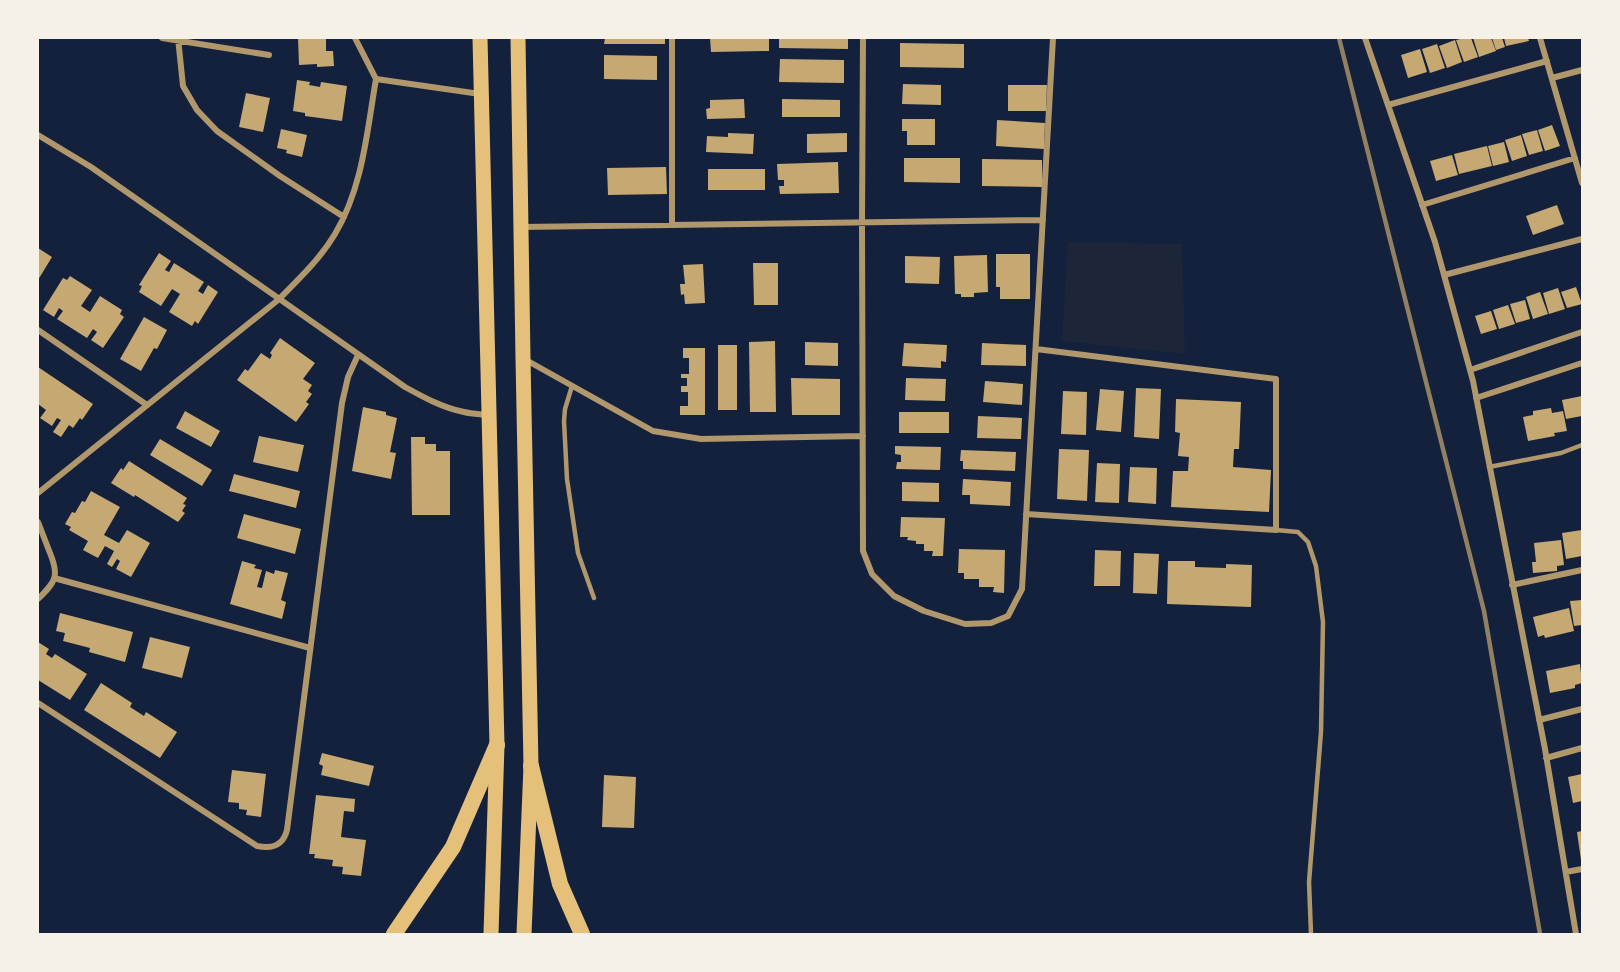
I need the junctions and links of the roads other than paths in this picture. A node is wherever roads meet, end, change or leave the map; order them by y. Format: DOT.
graph roads {
  1 [pos="162,38"];
  2 [pos="355,38"];
  3 [pos="480,38"];
  4 [pos="518,38"];
  5 [pos="672,38"];
  6 [pos="863,38"];
  7 [pos="1053,38"];
  8 [pos="1365,38"];
  9 [pos="1540,38"];
  10 [pos="178,39"];
  11 [pos="269,55"];
  12 [pos="1547,61"];
  13 [pos="1582,70"];
  14 [pos="1552,78"];
  15 [pos="376,79"];
  16 [pos="481,95"];
  17 [pos="1388,105"];
  18 [pos="38,135"];
  19 [pos="1575,158"];
  20 [pos="1582,183"];
  21 [pos="1422,205"];
  22 [pos="344,217"];
  23 [pos="1043,220"];
  24 [pos="862,222"];
  25 [pos="672,225"];
  26 [pos="521,226"];
  27 [pos="1582,240"];
  28 [pos="1444,276"];
  29 [pos="278,300"];
  30 [pos="38,330"];
  31 [pos="1582,332"];
  32 [pos="1036,349"];
  33 [pos="358,355"];
  34 [pos="523,358"];
  35 [pos="1582,363"];
  36 [pos="1470,370"];
  37 [pos="572,386"];
  38 [pos="1476,398"];
  39 [pos="147,405"];
  40 [pos="489,415"];
  41 [pos="863,436"];
  42 [pos="1582,445"];
  43 [pos="1489,467"];
  44 [pos="38,493"];
  45 [pos="1026,514"];
  46 [pos="38,522"];
  47 [pos="1276,530"];
  48 [pos="1582,570"];
  49 [pos="54,578"];
  50 [pos="1512,585"];
  51 [pos="594,598"];
  52 [pos="38,599"];
  53 [pos="310,648"];
  54 [pos="38,703"];
  55 [pos="1582,709"];
  56 [pos="1539,720"];
  57 [pos="497,745"];
  58 [pos="1582,748"];
  59 [pos="1546,758"];
  60 [pos="531,766"];
  61 [pos="1582,869"];
  62 [pos="1566,872"];
  63 [pos="394,934"];
  64 [pos="491,934"];
  65 [pos="524,934"];
  66 [pos="582,934"];
  67 [pos="1311,934"];
  68 [pos="1578,934"];
  1 -- 10 [label="street"];
  2 -- 15 [label="street"];
  3 -- 16 [label="main road"];
  4 -- 26 [label="main road"];
  5 -- 25 [label="street"];
  6 -- 24 [label="street"];
  7 -- 23 [label="street"];
  8 -- 17 [label="street"];
  9 -- 12 [label="street"];
  10 -- 11 [label="street"];
  10 -- 22 [label="street"];
  12 -- 14 [label="street"];
  12 -- 17 [label="street"];
  13 -- 14 [label="street"];
  14 -- 19 [label="street"];
  15 -- 16 [label="street"];
  15 -- 22 [label="street"];
  16 -- 40 [label="main road"];
  17 -- 21 [label="street"];
  18 -- 29 [label="street"];
  19 -- 20 [label="street"];
  19 -- 21 [label="street"];
  21 -- 28 [label="street"];
  22 -- 29 [label="street"];
  23 -- 24 [label="street"];
  23 -- 32 [label="street"];
  24 -- 25 [label="street"];
  24 -- 41 [label="street"];
  25 -- 26 [label="street"];
  26 -- 34 [label="main road"];
  27 -- 28 [label="street"];
  28 -- 36 [label="street"];
  29 -- 33 [label="street"];
  29 -- 39 [label="street"];
  30 -- 39 [label="street"];
  31 -- 36 [label="street"];
  32 -- 45 [label="street"];
  32 -- 47 [label="street"];
  33 -- 40 [label="street"];
  33 -- 53 [label="street"];
  34 -- 37 [label="street"];
  34 -- 60 [label="main road"];
  35 -- 38 [label="street"];
  36 -- 38 [label="street"];
  37 -- 41 [label="street"];
  37 -- 51 [label="lane"];
  38 -- 43 [label="street"];
  39 -- 44 [label="street"];
  40 -- 57 [label="main road"];
  41 -- 45 [label="street"];
  42 -- 43 [label="lane"];
  43 -- 50 [label="street"];
  45 -- 47 [label="street"];
  46 -- 49 [label="street"];
  47 -- 67 [label="lane"];
  48 -- 50 [label="street"];
  49 -- 52 [label="street"];
  49 -- 53 [label="street"];
  50 -- 56 [label="street"];
  53 -- 54 [label="street"];
  55 -- 56 [label="street"];
  56 -- 59 [label="street"];
  57 -- 63 [label="highway"];
  57 -- 64 [label="main road"];
  58 -- 59 [label="street"];
  59 -- 62 [label="street"];
  60 -- 65 [label="main road"];
  60 -- 66 [label="highway"];
  61 -- 62 [label="street"];
  62 -- 68 [label="street"];
}
